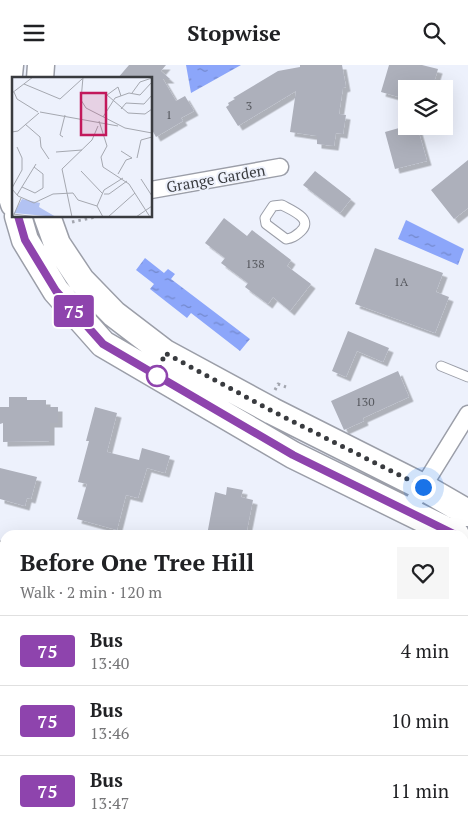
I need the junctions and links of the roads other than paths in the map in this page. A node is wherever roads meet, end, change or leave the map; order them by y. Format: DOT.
graph roads {
  1 [pos="10,65"];
  2 [pos="280,167"];
  3 [pos="152,190"];
  4 [pos="12,197"];
  5 [pos="18,217"];
  6 [pos="264,218"];
  7 [pos="55,220"];
  8 [pos="441,366"];
  9 [pos="468,377"];
  10 [pos="468,414"];
  11 [pos="423,487"];
  12 [pos="408,511"];
  13 [pos="468,513"];
  14 [pos="446,530"];
  1 -- 4 [label="main road"];
  2 -- 3 [label="street, Grange Garden"];
  5 -- 12 [label="main road"];
  6 -- 6 [label="lane"];
  7 -- 11 [label="main road"];
  8 -- 9 [label="lane"];
  10 -- 11 [label="street"];
  11 -- 12 [label="street"];
  11 -- 13 [label="main road"];
  12 -- 14 [label="main road"];
}
